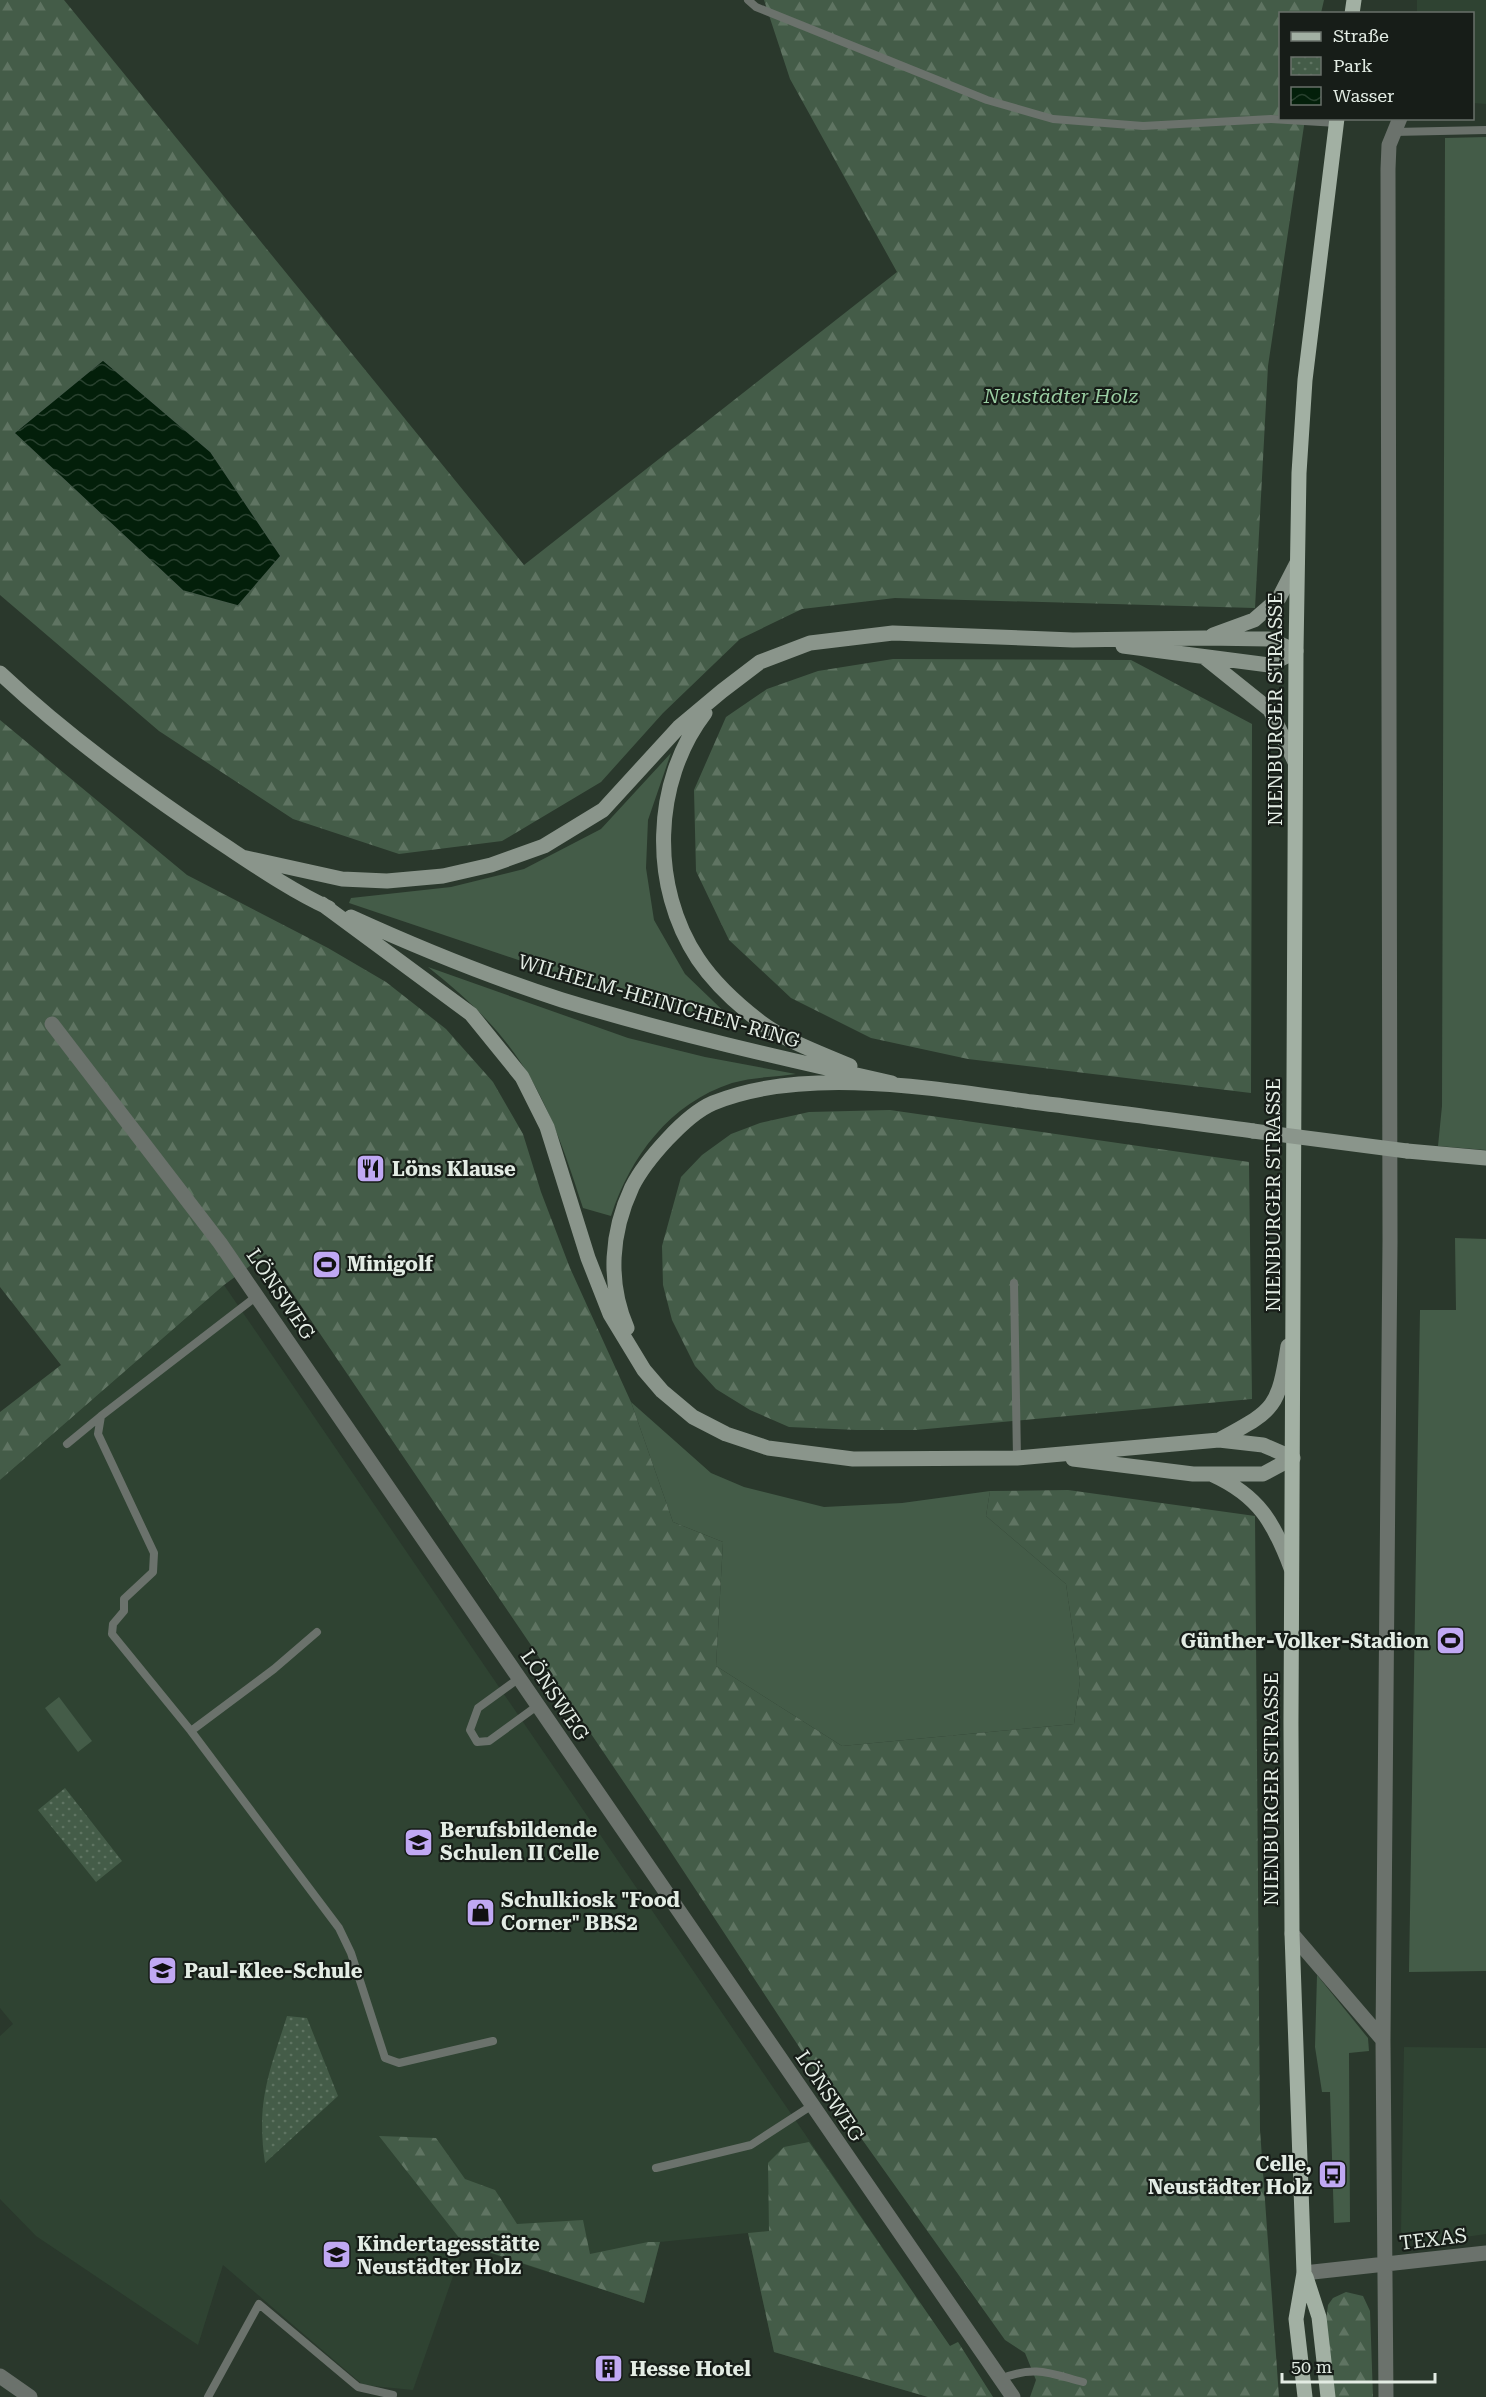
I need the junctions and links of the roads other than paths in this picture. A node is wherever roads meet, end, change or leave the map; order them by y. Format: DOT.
graph roads {
  1 [pos="748,0"];
  2 [pos="1279,119"];
  3 [pos="1304,120"];
  4 [pos="1337,121"];
  5 [pos="1397,125"];
  6 [pos="1486,130"];
  7 [pos="1297,563"];
  8 [pos="1204,638"];
  9 [pos="1073,640"];
  10 [pos="1296,651"];
  11 [pos="1204,657"];
  12 [pos="0,673"];
  13 [pos="722,691"];
  14 [pos="1295,762"];
  15 [pos="242,857"];
  16 [pos="322,904"];
  17 [pos="52,1024"];
  18 [pos="892,1083"];
  19 [pos="1486,1158"];
  20 [pos="1014,1283"];
  21 [pos="257,1296"];
  22 [pos="1294,1313"];
  23 [pos="644,1370"];
  24 [pos="101,1416"];
  25 [pos="1219,1440"];
  26 [pos="67,1444"];
  27 [pos="1052,1456"];
  28 [pos="1017,1458"];
  29 [pos="1293,1458"];
  30 [pos="1211,1474"];
  31 [pos="1292,1570"];
  32 [pos="317,1632"];
  33 [pos="518,1679"];
  34 [pos="537,1706"];
  35 [pos="191,1731"];
  36 [pos="1292,1934"];
  37 [pos="1383,2040"];
  38 [pos="494,2041"];
  39 [pos="811,2106"];
  40 [pos="656,2168"];
  41 [pos="1486,2253"];
  42 [pos="1384,2266"];
  43 [pos="1304,2273"];
  44 [pos="0,2376"];
  45 [pos="1000,2379"];
  46 [pos="1083,2382"];
  47 [pos="393,2395"];
  48 [pos="30,2397"];
  49 [pos="208,2397"];
  50 [pos="1013,2397"];
  51 [pos="1305,2397"];
  52 [pos="1328,2397"];
  53 [pos="1386,2397"];
  1 -- 2 [label="lane"];
  3 -- 4 [label="lane"];
  4 -- 7 [label="main road, NIENBURGER STRASSE"];
  5 -- 6 [label="lane"];
  5 -- 37 [label="street"];
  7 -- 8 [label="main road"];
  7 -- 10 [label="main road, NIENBURGER STRASSE"];
  8 -- 9 [label="main road"];
  8 -- 10 [label="main road"];
  9 -- 11 [label="main road"];
  9 -- 13 [label="main road"];
  10 -- 11 [label="main road"];
  10 -- 14 [label="main road, NIENBURGER STRASSE"];
  11 -- 14 [label="main road"];
  12 -- 15 [label="main road, WILHELM-HEINICHEN-RING"];
  13 -- 15 [label="main road"];
  13 -- 18 [label="main road"];
  14 -- 22 [label="main road, NIENBURGER STRASSE"];
  15 -- 16 [label="main road, WILHELM-HEINICHEN-RING"];
  16 -- 18 [label="main road, WILHELM-HEINICHEN-RING"];
  16 -- 23 [label="main road"];
  17 -- 21 [label="street, LÖNSWEG"];
  18 -- 19 [label="main road, bridge"];
  18 -- 23 [label="main road"];
  20 -- 28 [label="lane"];
  21 -- 24 [label="lane"];
  21 -- 33 [label="street, LÖNSWEG"];
  22 -- 25 [label="main road"];
  22 -- 29 [label="main road, NIENBURGER STRASSE"];
  23 -- 28 [label="main road"];
  24 -- 26 [label="lane"];
  24 -- 35 [label="lane"];
  25 -- 27 [label="main road"];
  25 -- 29 [label="main road"];
  27 -- 28 [label="main road"];
  27 -- 30 [label="main road"];
  29 -- 30 [label="main road"];
  29 -- 31 [label="main road, NIENBURGER STRASSE"];
  30 -- 31 [label="main road"];
  31 -- 36 [label="main road, NIENBURGER STRASSE"];
  32 -- 35 [label="lane"];
  33 -- 34 [label="street, LÖNSWEG"];
  33 -- 34 [label="lane"];
  34 -- 39 [label="street, LÖNSWEG"];
  35 -- 38 [label="lane"];
  36 -- 37 [label="street"];
  36 -- 43 [label="main road, NIENBURGER STRASSE"];
  37 -- 42 [label="street"];
  39 -- 40 [label="lane"];
  39 -- 45 [label="street, LÖNSWEG"];
  41 -- 42 [label="street, TEXAS"];
  42 -- 43 [label="street"];
  42 -- 53 [label="street"];
  43 -- 51 [label="main road, NIENBURGER STRASSE"];
  43 -- 52 [label="main road, NIENBURGER STRASSE"];
  44 -- 48 [label="street"];
  45 -- 46 [label="lane"];
  45 -- 50 [label="street, LÖNSWEG"];
  47 -- 49 [label="lane"];
}
